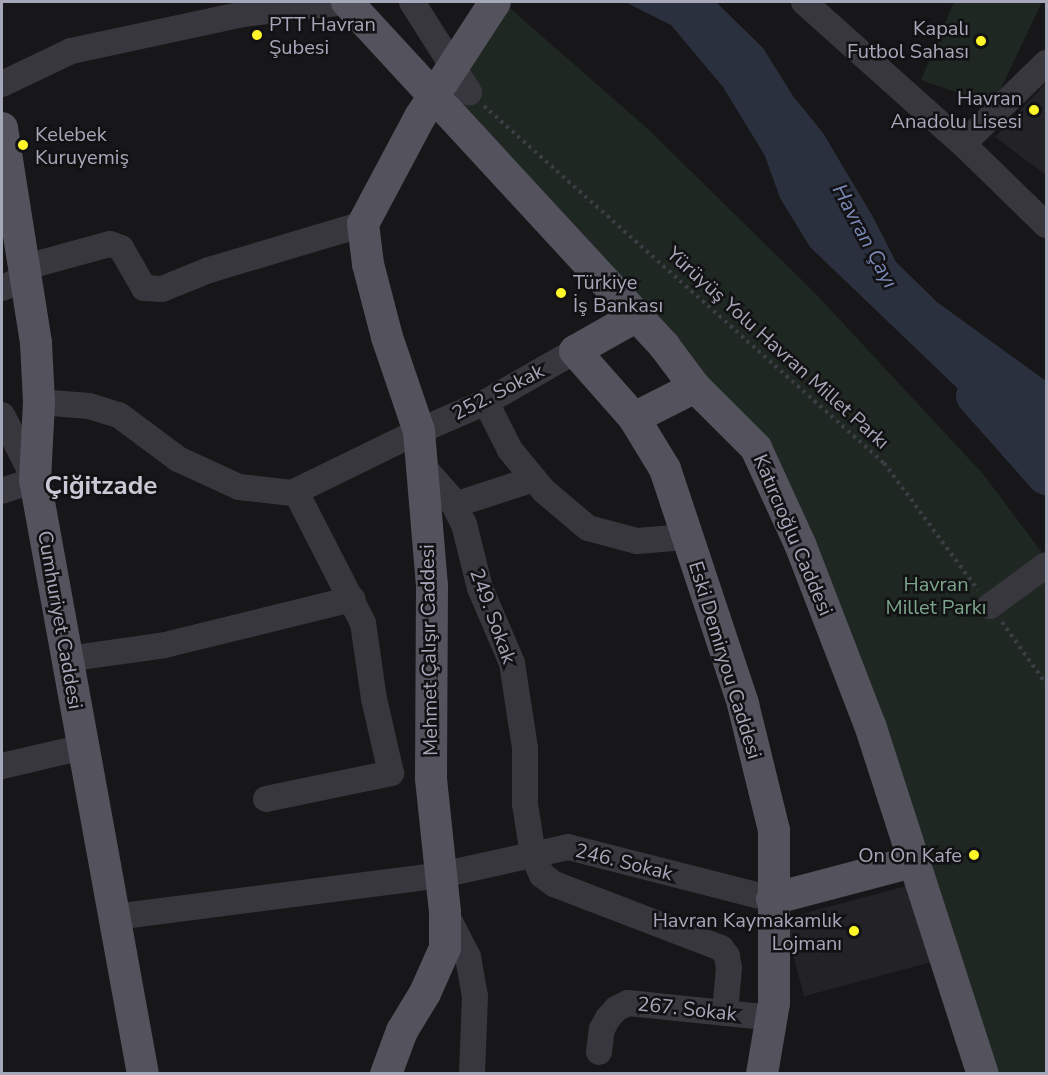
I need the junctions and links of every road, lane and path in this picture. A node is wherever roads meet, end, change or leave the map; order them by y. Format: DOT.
graph roads {
  1 [pos="347,2"];
  2 [pos="412,2"];
  3 [pos="495,2"];
  4 [pos="804,2"];
  5 [pos="244,8"];
  6 [pos="1047,63"];
  7 [pos="452,66"];
  8 [pos="2,84"];
  9 [pos="469,92"];
  10 [pos="433,96"];
  11 [pos="2,128"];
  12 [pos="963,144"];
  13 [pos="363,224"];
  14 [pos="1047,225"];
  15 [pos="16,278"];
  16 [pos="637,316"];
  17 [pos="575,351"];
  18 [pos="695,387"];
  19 [pos="39,402"];
  20 [pos="486,402"];
  21 [pos="2,415"];
  22 [pos="634,418"];
  23 [pos="419,431"];
  24 [pos="420,463"];
  25 [pos="534,479"];
  26 [pos="35,480"];
  27 [pos="2,491"];
  28 [pos="296,492"];
  29 [pos="454,505"];
  30 [pos="686,537"];
  31 [pos="1047,565"];
  32 [pos="352,599"];
  33 [pos="990,606"];
  34 [pos="67,659"];
  35 [pos="1047,684"];
  36 [pos="83,747"];
  37 [pos="2,766"];
  38 [pos="266,799"];
  39 [pos="533,855"];
  40 [pos="916,861"];
  41 [pos="441,875"];
  42 [pos="772,899"];
  43 [pos="445,912"];
  44 [pos="115,917"];
  45 [pos="725,1013"];
  46 [pos="772,1018"];
  47 [pos="599,1052"];
  48 [pos="143,1074"];
  49 [pos="386,1074"];
  50 [pos="472,1074"];
  51 [pos="762,1074"];
  52 [pos="983,1074"];
  1 -- 5 [label="street"];
  1 -- 10 [label="main road, Katırcıoğlu Caddesi"];
  2 -- 7 [label="street"];
  3 -- 7 [label="main road"];
  4 -- 12 [label="street"];
  5 -- 8 [label="street"];
  6 -- 12 [label="street"];
  7 -- 9 [label="street"];
  7 -- 10 [label="main road"];
  9 -- 33 [label="path, Yürüyüş Yolu Havran Millet Parkı"];
  10 -- 13 [label="main road"];
  10 -- 16 [label="main road, Katırcıoğlu Caddesi"];
  11 -- 15 [label="main road, Cumhuriyet Caddesi"];
  12 -- 14 [label="street"];
  13 -- 15 [label="street"];
  13 -- 23 [label="main road, Mehmet Çalışır Caddesi"];
  15 -- 19 [label="main road, Cumhuriyet Caddesi"];
  16 -- 17 [label="main road"];
  16 -- 18 [label="main road, Katırcıoğlu Caddesi"];
  17 -- 20 [label="street, 252. Sokak"];
  17 -- 22 [label="main road, Eski Demiryou Caddesi"];
  18 -- 22 [label="main road"];
  18 -- 40 [label="main road, Katırcıoğlu Caddesi"];
  19 -- 26 [label="main road, Cumhuriyet Caddesi"];
  19 -- 28 [label="street"];
  20 -- 23 [label="street, 252. Sokak"];
  20 -- 25 [label="street"];
  21 -- 26 [label="street"];
  22 -- 30 [label="main road, Eski Demiryou Caddesi"];
  23 -- 24 [label="main road, Mehmet Çalışır Caddesi"];
  23 -- 28 [label="street, 252. Sokak"];
  24 -- 29 [label="street, 249. Sokak"];
  24 -- 41 [label="main road, Mehmet Çalışır Caddesi"];
  25 -- 29 [label="street"];
  25 -- 30 [label="street"];
  26 -- 27 [label="street"];
  26 -- 34 [label="main road, Cumhuriyet Caddesi"];
  28 -- 32 [label="street"];
  29 -- 39 [label="street, 249. Sokak"];
  30 -- 42 [label="main road, Eski Demiryou Caddesi"];
  31 -- 33 [label="street"];
  32 -- 34 [label="street"];
  32 -- 38 [label="street"];
  33 -- 35 [label="path, Yürüyüş Yolu Havran Millet Parkı"];
  34 -- 36 [label="main road, Cumhuriyet Caddesi"];
  36 -- 37 [label="street"];
  36 -- 44 [label="main road, Cumhuriyet Caddesi"];
  39 -- 41 [label="street, 246. Sokak"];
  39 -- 42 [label="street, 246. Sokak"];
  39 -- 45 [label="street"];
  40 -- 42 [label="main road"];
  40 -- 52 [label="main road, Katırcıoğlu Caddesi"];
  41 -- 43 [label="main road, Mehmet Çalışır Caddesi"];
  41 -- 44 [label="street, 246. Sokak"];
  42 -- 46 [label="main road, Eski Demiryou Caddesi"];
  43 -- 49 [label="main road, Mehmet Çalışır Caddesi"];
  43 -- 50 [label="street"];
  44 -- 48 [label="main road, Cumhuriyet Caddesi"];
  45 -- 46 [label="street, 267. Sokak"];
  45 -- 47 [label="street, 267. Sokak"];
  46 -- 51 [label="main road, Eski Demiryou Caddesi"];
}
